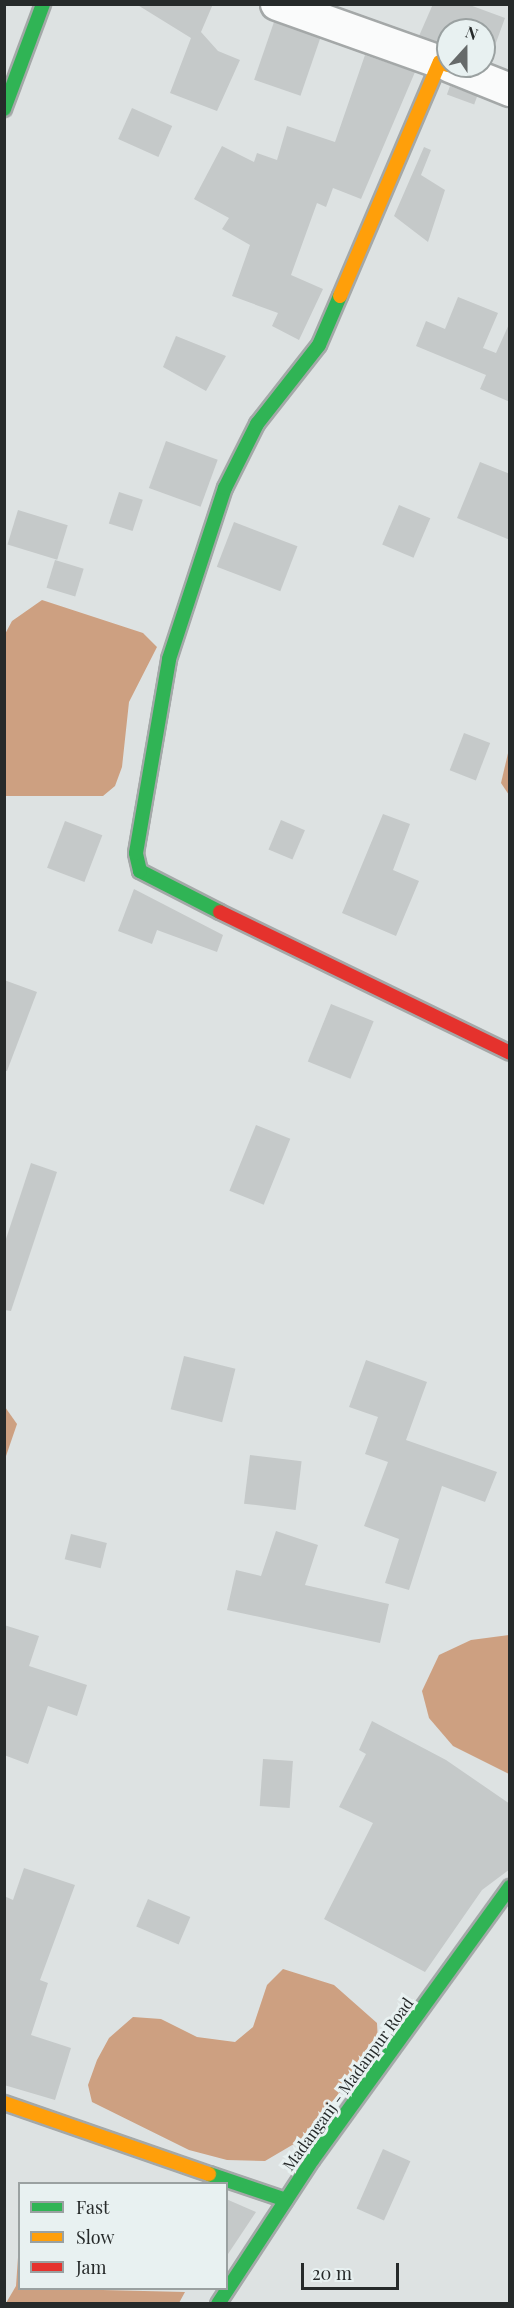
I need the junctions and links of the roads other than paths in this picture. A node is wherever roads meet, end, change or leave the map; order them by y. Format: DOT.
graph roads {
  1 [pos="43,4"];
  2 [pos="277,4"];
  3 [pos="436,60"];
  4 [pos="440,78"];
  5 [pos="480,78"];
  6 [pos="510,90"];
  7 [pos="4,109"];
  8 [pos="510,1053"];
  9 [pos="510,1887"];
  10 [pos="4,2103"];
  11 [pos="286,2200"];
  12 [pos="228,2289"];
  13 [pos="227,2290"];
  14 [pos="218,2304"];
  1 -- 7 [label="street"];
  2 -- 3 [label="street"];
  4 -- 8 [label="street"];
  5 -- 6 [label="street"];
  9 -- 11 [label="street, Madanganj - Madanpur Road"];
  10 -- 11 [label="street"];
  11 -- 12 [label="street, Madanganj - Madanpur Road"];
  13 -- 14 [label="street, Madanganj - Madanpur Road"];
}
